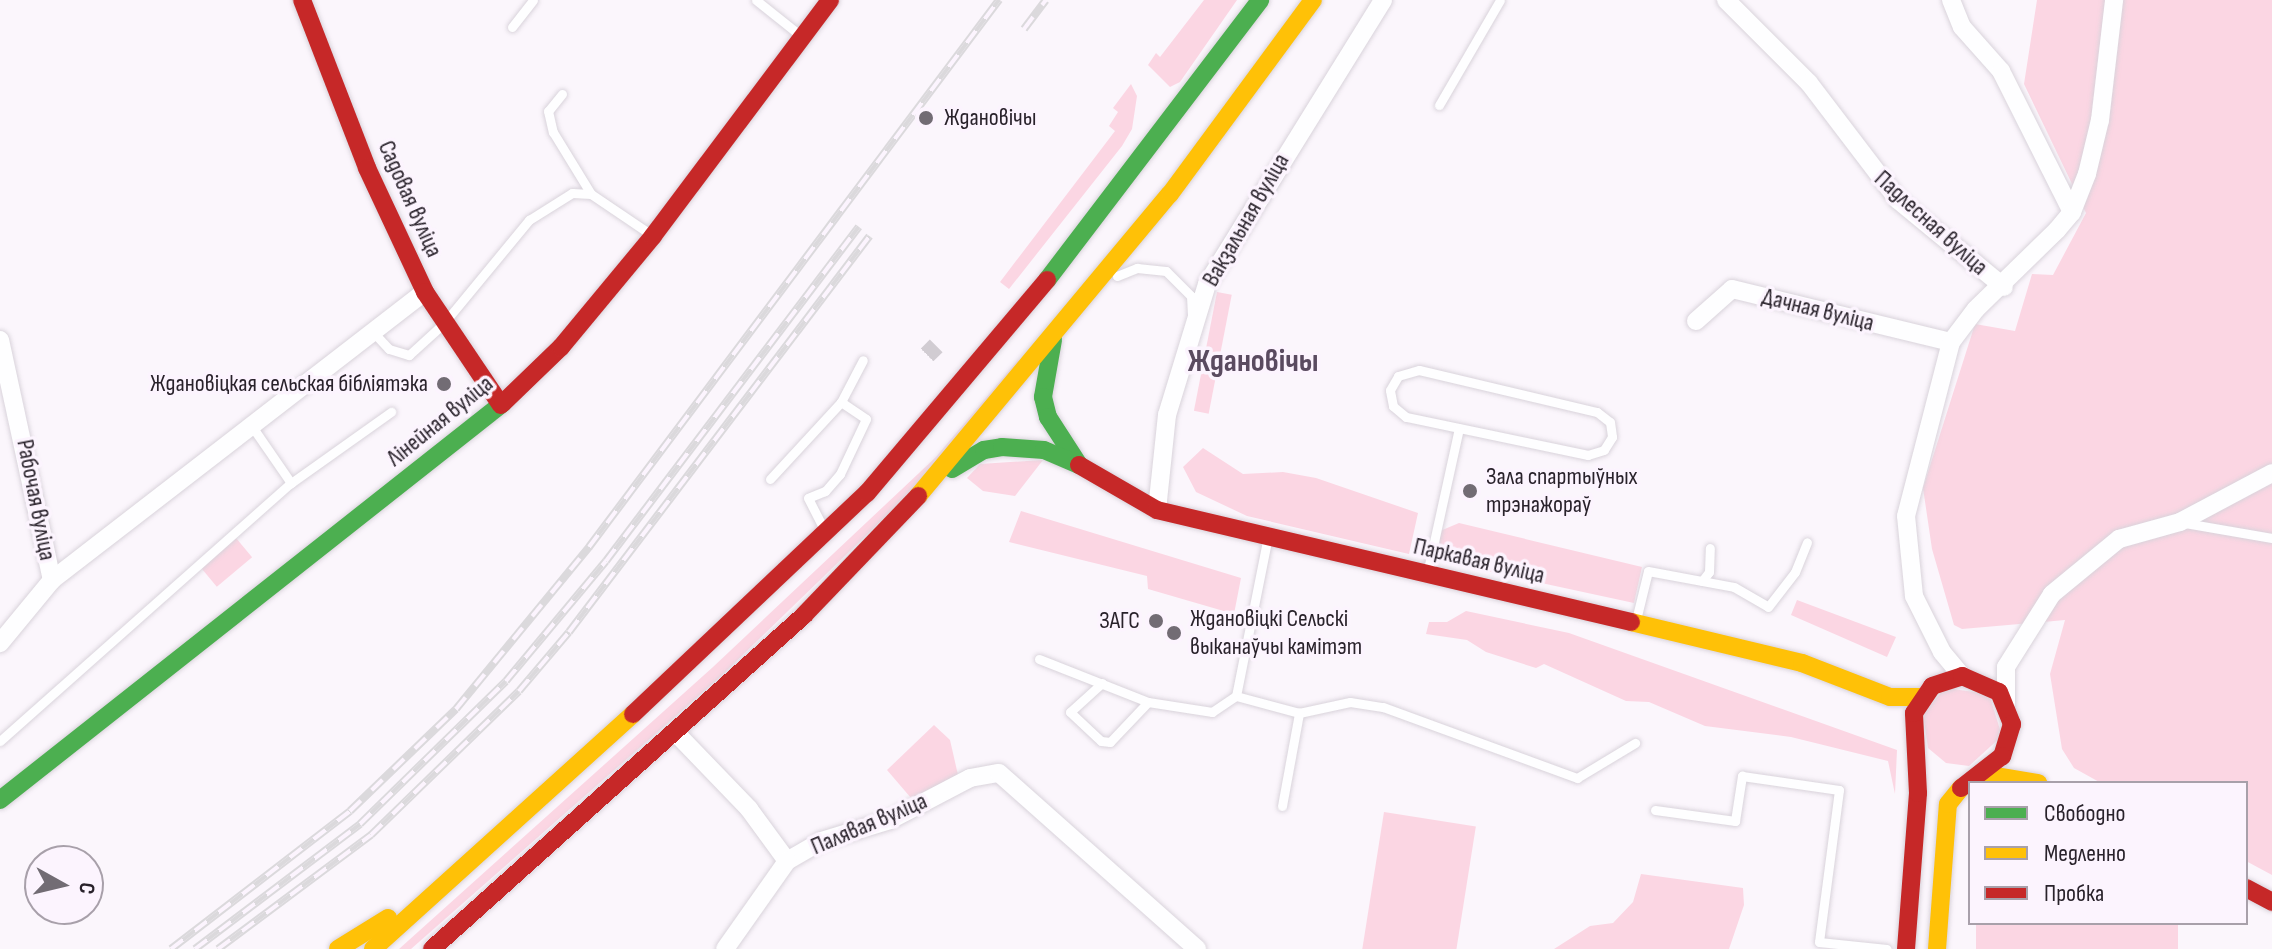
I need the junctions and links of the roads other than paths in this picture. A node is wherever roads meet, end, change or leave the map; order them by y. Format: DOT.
graph roads {
  1 [pos="302,0"];
  2 [pos="533,0"];
  3 [pos="756,0"];
  4 [pos="830,0"];
  5 [pos="1260,0"];
  6 [pos="1313,0"];
  7 [pos="1383,0"];
  8 [pos="1500,0"];
  9 [pos="1726,0"];
  10 [pos="1951,0"];
  11 [pos="2114,0"];
  12 [pos="512,27"];
  13 [pos="801,36"];
  14 [pos="562,94"];
  15 [pos="1439,105"];
  16 [pos="591,194"];
  17 [pos="2072,212"];
  18 [pos="653,236"];
  19 [pos="1099,283"];
  20 [pos="2004,287"];
  21 [pos="425,292"];
  22 [pos="1696,321"];
  23 [pos="444,323"];
  24 [pos="1191,327"];
  25 [pos="374,333"];
  26 [pos="1053,339"];
  27 [pos="0,340"];
  28 [pos="1951,342"];
  29 [pos="863,360"];
  30 [pos="841,402"];
  31 [pos="501,405"];
  32 [pos="391,412"];
  33 [pos="253,428"];
  34 [pos="1459,428"];
  35 [pos="1079,465"];
  36 [pos="2272,473"];
  37 [pos="770,479"];
  38 [pos="933,480"];
  39 [pos="291,483"];
  40 [pos="1157,510"];
  41 [pos="2180,522"];
  42 [pos="827,532"];
  43 [pos="1267,538"];
  44 [pos="2272,538"];
  45 [pos="1807,542"];
  46 [pos="1710,548"];
  47 [pos="1427,573"];
  48 [pos="52,580"];
  49 [pos="1702,581"];
  50 [pos="1636,623"];
  51 [pos="0,643"];
  52 [pos="1942,652"];
  53 [pos="1039,659"];
  54 [pos="2006,667"];
  55 [pos="1960,672"];
  56 [pos="1940,681"];
  57 [pos="1986,682"];
  58 [pos="1102,683"];
  59 [pos="1873,693"];
  60 [pos="1236,696"];
  61 [pos="1921,697"];
  62 [pos="1148,702"];
  63 [pos="2006,703"];
  64 [pos="1299,713"];
  65 [pos="675,732"];
  66 [pos="1914,738"];
  67 [pos="2010,739"];
  68 [pos="0,741"];
  69 [pos="1635,743"];
  70 [pos="1978,776"];
  71 [pos="1973,781"];
  72 [pos="2022,781"];
  73 [pos="2038,781"];
  74 [pos="1968,785"];
  75 [pos="0,800"];
  76 [pos="1282,806"];
  77 [pos="1968,807"];
  78 [pos="1655,810"];
  79 [pos="787,861"];
  80 [pos="439,886"];
  81 [pos="2248,889"];
  82 [pos="2272,902"];
  83 [pos="338,949"];
  84 [pos="373,949"];
  85 [pos="432,949"];
  86 [pos="725,949"];
  87 [pos="1197,949"];
  88 [pos="1887,949"];
  89 [pos="1906,949"];
  90 [pos="1938,949"];
  1 -- 21 [label="main road, Садовая вуліца"];
  2 -- 12 [label="lane"];
  3 -- 13 [label="lane"];
  4 -- 13 [label="main road, Лінейная вуліца"];
  5 -- 42 [label="main road"];
  6 -- 19 [label="main road"];
  7 -- 24 [label="street, Вакзальная вуліца"];
  8 -- 15 [label="lane"];
  9 -- 20 [label="street, Падлесная вуліца"];
  10 -- 17 [label="street"];
  11 -- 17 [label="street"];
  13 -- 18 [label="main road, Лінейная вуліца"];
  14 -- 16 [label="lane"];
  16 -- 18 [label="lane"];
  16 -- 23 [label="lane"];
  17 -- 20 [label="street"];
  18 -- 31 [label="main road, Лінейная вуліца"];
  19 -- 24 [label="lane"];
  19 -- 26 [label="main road"];
  20 -- 28 [label="street, Падлесная вуліца"];
  21 -- 23 [label="main road, Садовая вуліца"];
  21 -- 25 [label="street"];
  22 -- 28 [label="street, Дачная вуліца"];
  23 -- 25 [label="lane"];
  23 -- 31 [label="main road, Садовая вуліца"];
  24 -- 40 [label="street, Вакзальная вуліца"];
  25 -- 33 [label="street"];
  26 -- 35 [label="main road"];
  26 -- 38 [label="main road"];
  27 -- 48 [label="street, Рабочая вуліца"];
  28 -- 52 [label="street, Падлесная вуліца"];
  29 -- 30 [label="lane"];
  30 -- 37 [label="lane"];
  30 -- 42 [label="lane"];
  31 -- 75 [label="main road, Лінейная вуліца"];
  32 -- 39 [label="lane"];
  33 -- 39 [label="lane"];
  33 -- 48 [label="street"];
  34 -- 34 [label="lane"];
  34 -- 47 [label="lane"];
  35 -- 38 [label="main road, Паркавая вуліца"];
  35 -- 40 [label="main road, Паркавая вуліца"];
  36 -- 41 [label="street"];
  38 -- 65 [label="main road"];
  39 -- 68 [label="lane"];
  40 -- 43 [label="main road, Паркавая вуліца"];
  41 -- 44 [label="lane"];
  41 -- 54 [label="street"];
  42 -- 80 [label="main road"];
  43 -- 47 [label="main road, Паркавая вуліца"];
  43 -- 60 [label="lane"];
  45 -- 49 [label="lane"];
  46 -- 49 [label="lane"];
  47 -- 50 [label="main road, Паркавая вуліца"];
  48 -- 51 [label="street, Рабочая вуліца"];
  49 -- 50 [label="lane"];
  50 -- 59 [label="main road, Паркавая вуліца"];
  52 -- 55 [label="street, Падлесная вуліца"];
  52 -- 56 [label="street"];
  53 -- 58 [label="lane"];
  54 -- 57 [label="street"];
  54 -- 63 [label="street"];
  55 -- 56 [label="main road"];
  55 -- 57 [label="main road"];
  56 -- 61 [label="main road"];
  57 -- 63 [label="main road"];
  58 -- 62 [label="lane"];
  58 -- 62 [label="lane"];
  59 -- 61 [label="main road, Паркавая вуліца"];
  59 -- 66 [label="main road, Паркавая вуліца"];
  60 -- 62 [label="lane"];
  60 -- 64 [label="lane"];
  61 -- 66 [label="main road"];
  63 -- 67 [label="main road"];
  64 -- 69 [label="lane"];
  64 -- 76 [label="lane"];
  65 -- 79 [label="street, Палявая вуліца"];
  65 -- 85 [label="main road"];
  66 -- 70 [label="main road"];
  66 -- 89 [label="main road"];
  67 -- 70 [label="main road"];
  67 -- 73 [label="main road"];
  70 -- 71 [label="main road"];
  70 -- 72 [label="main road"];
  74 -- 90 [label="main road"];
  77 -- 90 [label="main road"];
  78 -- 88 [label="lane"];
  79 -- 86 [label="street"];
  79 -- 87 [label="street, Палявая вуліца"];
  80 -- 83 [label="main road"];
  80 -- 84 [label="main road"];
  81 -- 82 [label="main road"];
}
